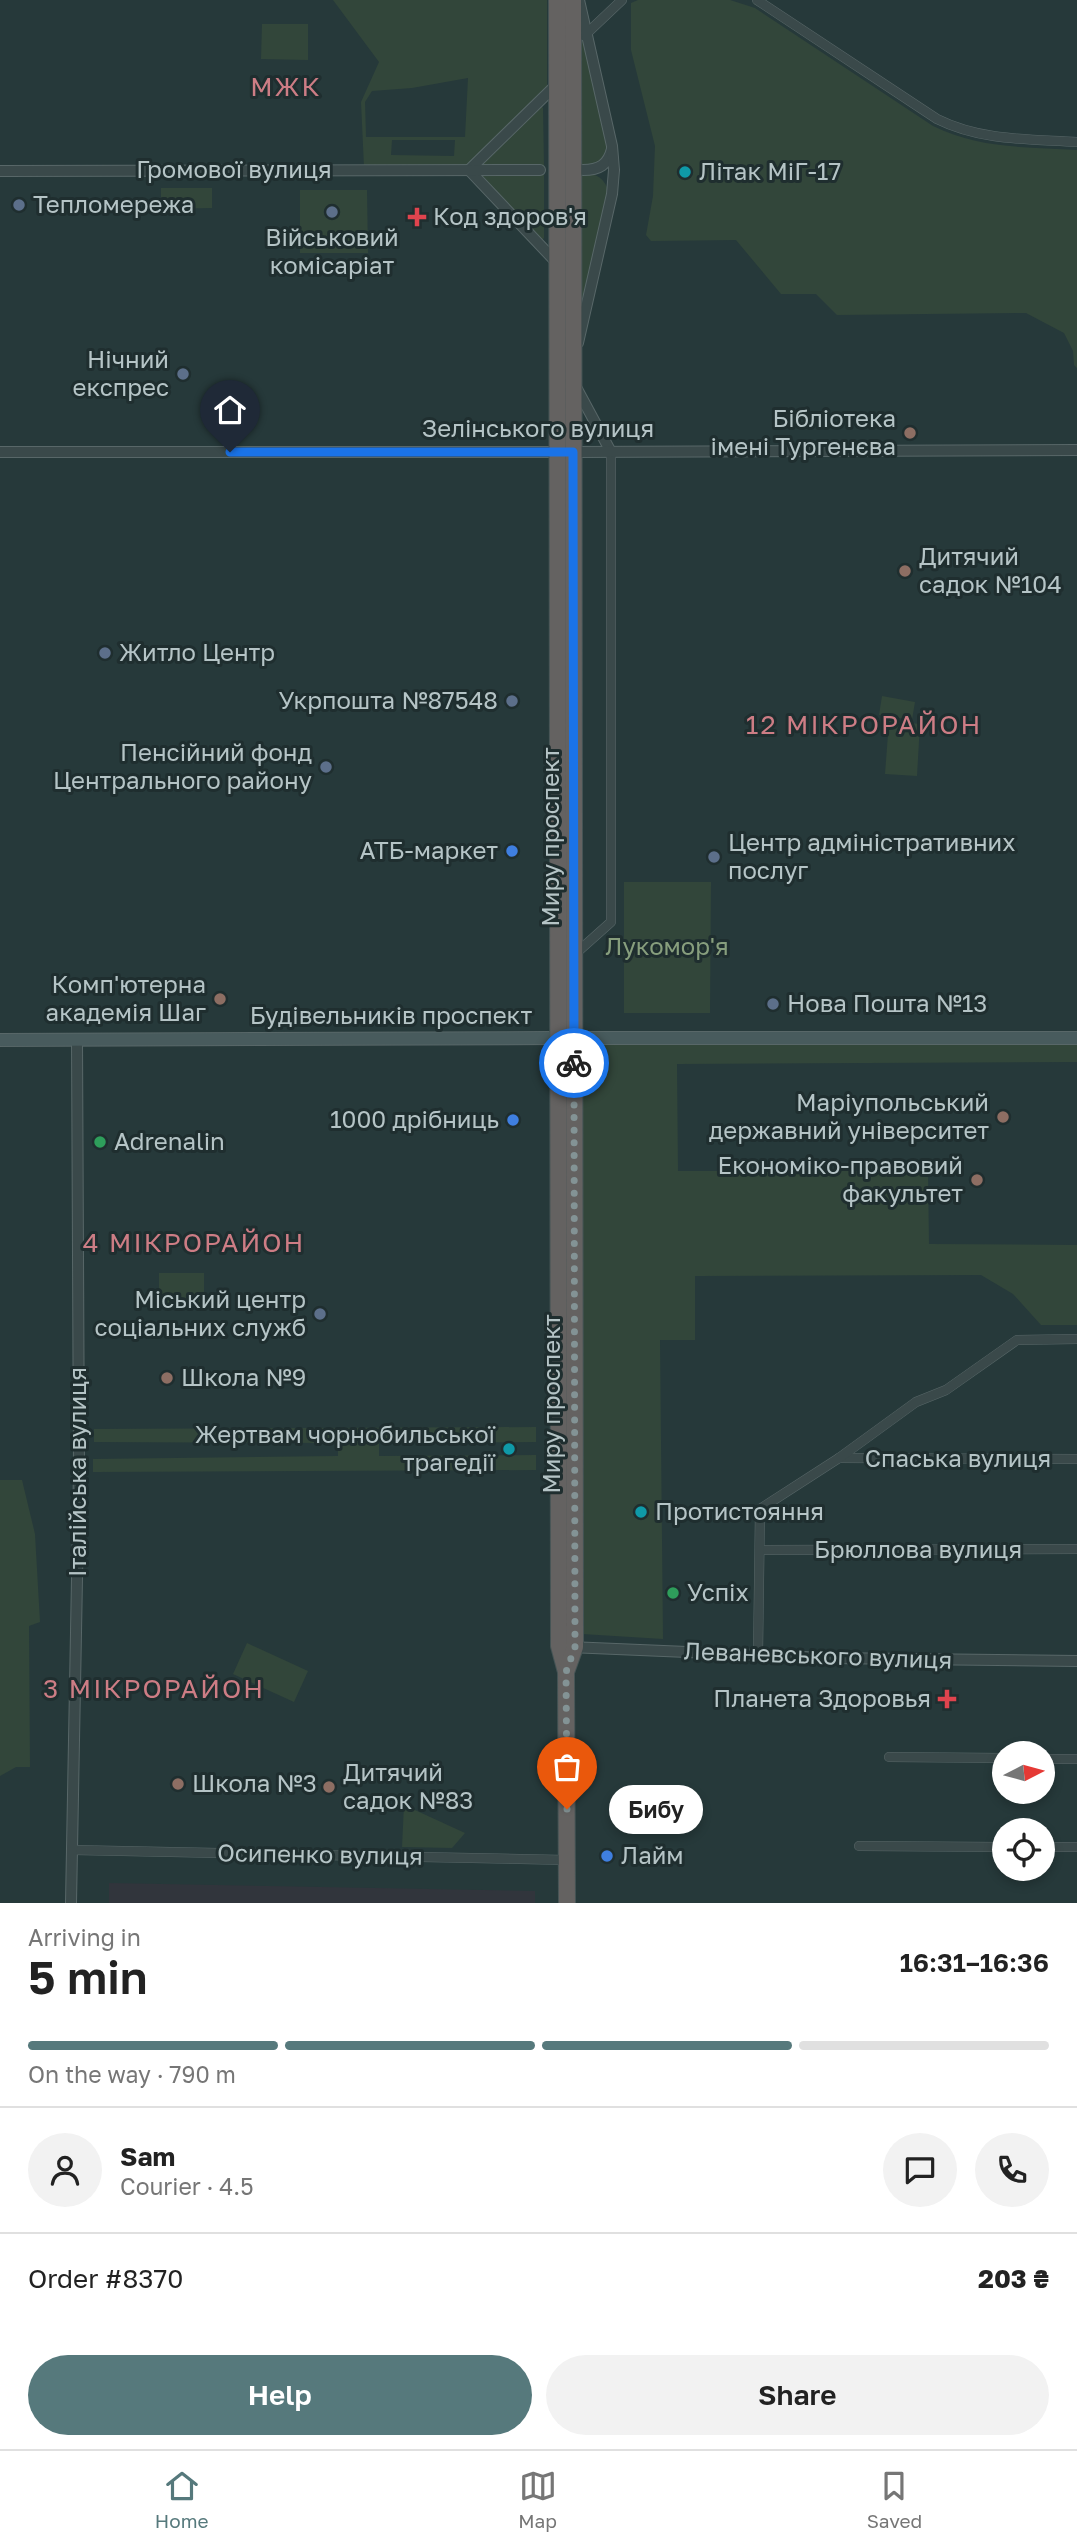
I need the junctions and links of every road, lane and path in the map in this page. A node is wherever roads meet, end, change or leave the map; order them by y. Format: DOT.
graph roads {
  1 [pos="557,0"];
  2 [pos="573,0"];
  3 [pos="579,0"];
  4 [pos="622,0"];
  5 [pos="757,0"];
  6 [pos="612,5"];
  7 [pos="587,34"];
  8 [pos="573,47"];
  9 [pos="557,83"];
  10 [pos="1077,142"];
  11 [pos="612,146"];
  12 [pos="469,170"];
  13 [pos="540,170"];
  14 [pos="0,171"];
  15 [pos="612,194"];
  16 [pos="557,263"];
  17 [pos="573,374"];
  18 [pos="1077,450"];
  19 [pos="0,452"];
  20 [pos="565,452"];
  21 [pos="611,452"];
  22 [pos="574,955"];
  23 [pos="566,1038"];
  24 [pos="1077,1038"];
  25 [pos="77,1040"];
  26 [pos="0,1041"];
  27 [pos="1077,1339"];
  28 [pos="838,1458"];
  29 [pos="1077,1459"];
  30 [pos="1077,1549"];
  31 [pos="760,1550"];
  32 [pos="567,1646"];
  33 [pos="758,1655"];
  34 [pos="1077,1661"];
  35 [pos="889,1757"];
  36 [pos="992,1758"];
  37 [pos="1055,1759"];
  38 [pos="1077,1759"];
  39 [pos="859,1846"];
  40 [pos="992,1847"];
  41 [pos="1055,1847"];
  42 [pos="1077,1847"];
  43 [pos="73,1850"];
  44 [pos="567,1860"];
  45 [pos="71,1903"];
  46 [pos="567,1903"];
  1 -- 9 [label="highway, Миру проспект"];
  2 -- 8 [label="highway, Миру проспект"];
  3 -- 7 [label="street"];
  4 -- 6 [label="street"];
  5 -- 10 [label="street"];
  6 -- 7 [label="street"];
  7 -- 8 [label="street"];
  7 -- 11 [label="street"];
  8 -- 17 [label="highway, Миру проспект"];
  9 -- 12 [label="street"];
  9 -- 16 [label="highway, Миру проспект"];
  11 -- 15 [label="street"];
  11 -- 15 [label="street"];
  12 -- 13 [label="street, Громової вулиця"];
  12 -- 14 [label="street, Громової вулиця"];
  12 -- 16 [label="street"];
  15 -- 17 [label="street"];
  16 -- 20 [label="highway, Миру проспект"];
  17 -- 20 [label="highway, Миру проспект"];
  17 -- 21 [label="street"];
  18 -- 21 [label="street, Зелінського вулиця"];
  19 -- 20 [label="street, Зелінського вулиця"];
  20 -- 21 [label="street, Зелінського вулиця"];
  20 -- 22 [label="highway, Миру проспект"];
  20 -- 23 [label="highway, Миру проспект"];
  21 -- 22 [label="street"];
  22 -- 23 [label="highway, Миру проспект"];
  23 -- 24 [label="main road, Будівельників проспект"];
  23 -- 25 [label="main road, Будівельників проспект"];
  23 -- 32 [label="highway, Миру проспект"];
  25 -- 26 [label="main road, Будівельників проспект"];
  25 -- 43 [label="street, Італійська вулиця"];
  27 -- 28 [label="street"];
  28 -- 29 [label="street, Спаська вулиця"];
  28 -- 31 [label="street"];
  30 -- 31 [label="street, Брюллова вулиця"];
  31 -- 33 [label="street"];
  32 -- 33 [label="street, Леваневського вулиця"];
  32 -- 44 [label="highway, Миру проспект"];
  33 -- 34 [label="street, Леваневського вулиця"];
  35 -- 36 [label="street"];
  37 -- 38 [label="street"];
  39 -- 40 [label="street"];
  41 -- 42 [label="street"];
  43 -- 44 [label="street, Осипенко вулиця"];
  43 -- 45 [label="street, Італійська вулиця"];
  44 -- 46 [label="highway, Миру проспект"];
}
